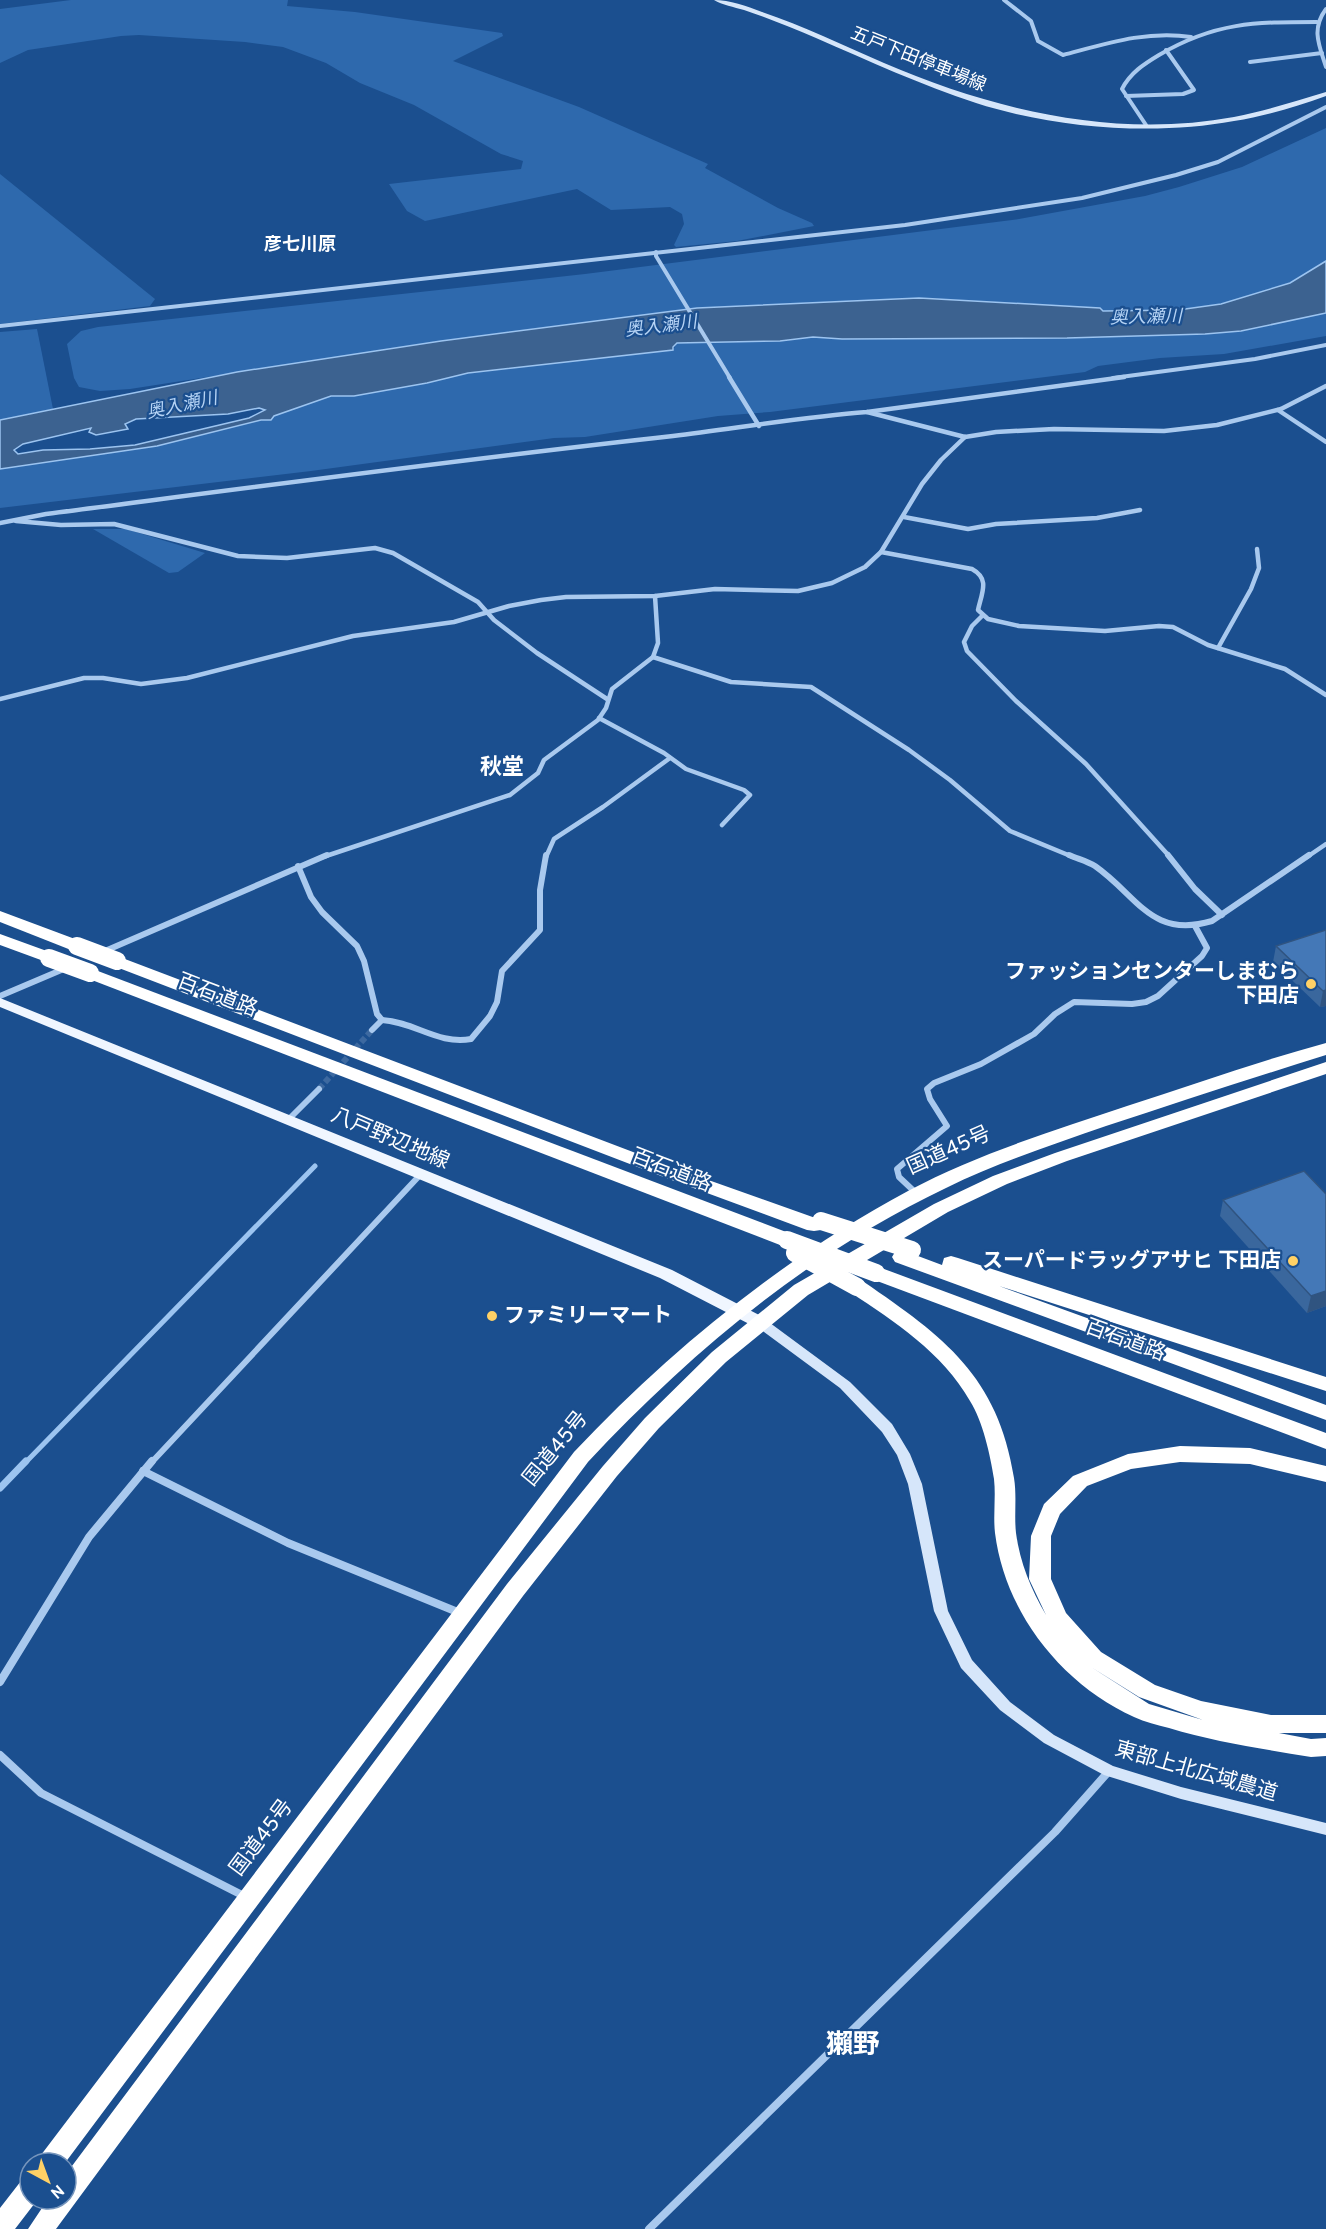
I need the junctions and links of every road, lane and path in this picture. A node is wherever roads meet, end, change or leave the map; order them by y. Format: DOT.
graph roads {
  1 [pos="717,0"];
  2 [pos="1004,0"];
  3 [pos="1326,9"];
  4 [pos="1317,21"];
  5 [pos="1326,21"];
  6 [pos="1191,37"];
  7 [pos="1166,50"];
  8 [pos="1322,53"];
  9 [pos="1250,62"];
  10 [pos="1326,67"];
  11 [pos="1326,94"];
  12 [pos="1126,96"];
  13 [pos="1326,107"];
  14 [pos="1146,125"];
  15 [pos="656,254"];
  16 [pos="0,326"];
  17 [pos="1326,345"];
  18 [pos="1326,386"];
  19 [pos="1278,410"];
  20 [pos="867,412"];
  21 [pos="758,424"];
  22 [pos="965,437"];
  23 [pos="1326,442"];
  24 [pos="1140,510"];
  25 [pos="904,517"];
  26 [pos="13,520"];
  27 [pos="0,523"];
  28 [pos="1257,549"];
  29 [pos="881,552"];
  30 [pos="655,596"];
  31 [pos="486,613"];
  32 [pos="982,616"];
  33 [pos="1218,648"];
  34 [pos="653,657"];
  35 [pos="1326,695"];
  36 [pos="0,699"];
  37 [pos="607,699"];
  38 [pos="599,718"];
  39 [pos="670,758"];
  40 [pos="722,825"];
  41 [pos="1326,844"];
  42 [pos="298,866"];
  43 [pos="1222,915"];
  44 [pos="0,916"];
  45 [pos="1196,926"];
  46 [pos="0,939"];
  47 [pos="0,996"];
  48 [pos="0,1002"];
  49 [pos="382,1020"];
  50 [pos="372,1030"];
  51 [pos="1326,1049"];
  52 [pos="1326,1068"];
  53 [pos="319,1089"];
  54 [pos="288,1120"];
  55 [pos="420,1175"];
  56 [pos="918,1194"];
  57 [pos="783,1242"];
  58 [pos="907,1254"];
  59 [pos="738,1309"];
  60 [pos="761,1323"];
  61 [pos="1326,1384"];
  62 [pos="1326,1413"];
  63 [pos="1326,1442"];
  64 [pos="143,1471"];
  65 [pos="1326,1474"];
  66 [pos="462,1614"];
  67 [pos="0,1683"];
  68 [pos="1326,1724"];
  69 [pos="1326,1747"];
  70 [pos="0,1755"];
  71 [pos="1109,1771"];
  72 [pos="1326,1829"];
  73 [pos="250,1899"];
  74 [pos="59,2151"];
  75 [pos="78,2178"];
  76 [pos="18,2205"];
  77 [pos="54,2211"];
  78 [pos="0,2228"];
  79 [pos="41,2229"];
  80 [pos="649,2229"];
  1 -- 14 [label="main road, 五戸下田停車場線"];
  2 -- 6 [label="street"];
  3 -- 4 [label="street"];
  4 -- 5 [label="street"];
  4 -- 6 [label="street"];
  4 -- 8 [label="street"];
  6 -- 7 [label="street"];
  7 -- 12 [label="street"];
  7 -- 12 [label="street"];
  8 -- 9 [label="street"];
  8 -- 10 [label="street"];
  11 -- 14 [label="main road, 五戸下田停車場線"];
  12 -- 14 [label="street"];
  13 -- 15 [label="street"];
  15 -- 16 [label="street"];
  15 -- 21 [label="street"];
  17 -- 20 [label="street"];
  18 -- 19 [label="street"];
  19 -- 22 [label="street"];
  19 -- 23 [label="street"];
  20 -- 21 [label="street"];
  20 -- 22 [label="street"];
  21 -- 26 [label="street"];
  22 -- 25 [label="street"];
  24 -- 25 [label="street"];
  25 -- 29 [label="street"];
  26 -- 27 [label="street"];
  26 -- 31 [label="street"];
  28 -- 33 [label="street"];
  29 -- 30 [label="street"];
  29 -- 32 [label="street"];
  30 -- 31 [label="street"];
  30 -- 34 [label="street"];
  31 -- 36 [label="street"];
  31 -- 37 [label="street"];
  32 -- 33 [label="street"];
  32 -- 43 [label="street"];
  33 -- 35 [label="street"];
  34 -- 37 [label="street"];
  34 -- 45 [label="street"];
  37 -- 38 [label="street"];
  38 -- 39 [label="street"];
  38 -- 42 [label="street"];
  39 -- 40 [label="street"];
  39 -- 49 [label="street"];
  41 -- 43 [label="street"];
  42 -- 47 [label="street"];
  42 -- 49 [label="street"];
  43 -- 45 [label="street"];
  44 -- 58 [label="highway, 百石道路, bridge"];
  45 -- 56 [label="street"];
  46 -- 57 [label="highway, 百石道路, bridge"];
  48 -- 54 [label="main road, 八戸野辺地線"];
  49 -- 50 [label="street"];
  51 -- 56 [label="highway, 国道45号"];
  52 -- 60 [label="highway"];
  53 -- 54 [label="street"];
  54 -- 55 [label="main road, 八戸野辺地線"];
  55 -- 59 [label="main road, 八戸野辺地線"];
  55 -- 64 [label="street"];
  56 -- 59 [label="highway, 国道45号"];
  57 -- 63 [label="highway, 百石道路, bridge"];
  57 -- 69 [label="highway, bridge"];
  58 -- 61 [label="highway"];
  58 -- 62 [label="highway, 百石道路"];
  59 -- 60 [label="main road, 八戸野辺地線"];
  59 -- 66 [label="highway, 国道45号"];
  60 -- 71 [label="main road, 東部上北広域農道"];
  60 -- 75 [label="highway"];
  64 -- 66 [label="street"];
  64 -- 67 [label="street"];
  65 -- 68 [label="highway"];
  66 -- 73 [label="highway, 国道45号"];
  70 -- 73 [label="street"];
  71 -- 72 [label="main road, 東部上北広域農道"];
  71 -- 80 [label="street"];
  73 -- 74 [label="highway, 国道45号"];
  76 -- 78 [label="highway"];
  77 -- 79 [label="highway"];
}
